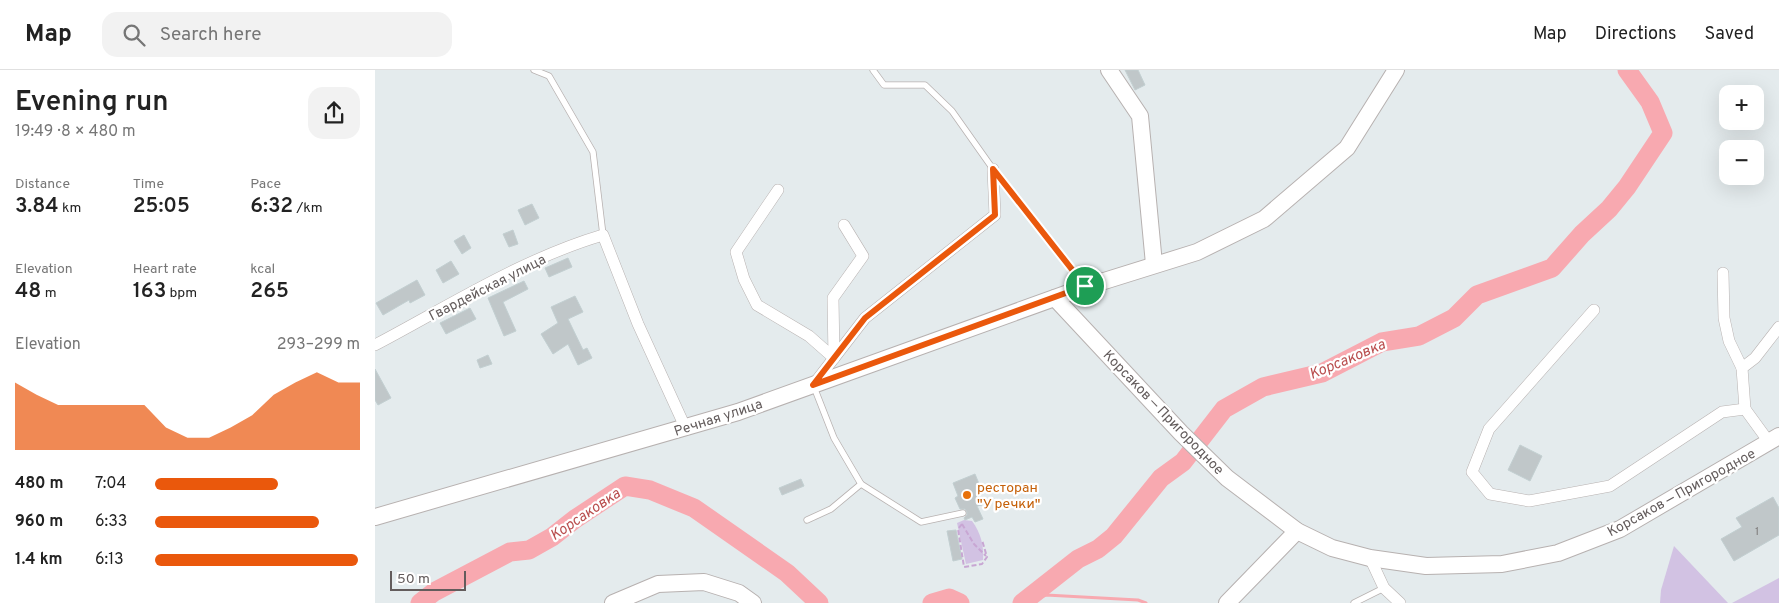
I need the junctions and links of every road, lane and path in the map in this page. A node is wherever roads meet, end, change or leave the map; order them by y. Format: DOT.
graph roads {
  1 [pos="534,70"];
  2 [pos="873,70"];
  3 [pos="1109,70"];
  4 [pos="1396,70"];
  5 [pos="993,169"];
  6 [pos="778,190"];
  7 [pos="844,225"];
  8 [pos="603,235"];
  9 [pos="1154,264"];
  10 [pos="1723,273"];
  11 [pos="1085,286"];
  12 [pos="1055,298"];
  13 [pos="1594,310"];
  14 [pos="1779,327"];
  15 [pos="375,345"];
  16 [pos="834,358"];
  17 [pos="1742,368"];
  18 [pos="813,385"];
  19 [pos="1745,409"];
  20 [pos="686,429"];
  21 [pos="1774,439"];
  22 [pos="861,484"];
  23 [pos="961,514"];
  24 [pos="375,518"];
  25 [pos="807,520"];
  26 [pos="962,524"];
  27 [pos="1297,531"];
  28 [pos="982,540"];
  29 [pos="987,557"];
  30 [pos="1369,558"];
  31 [pos="1384,588"];
  32 [pos="613,603"];
  33 [pos="753,603"];
  34 [pos="1227,603"];
  35 [pos="1354,603"];
  36 [pos="1400,603"];
  1 -- 8 [label="lane"];
  2 -- 5 [label="lane"];
  3 -- 9 [label="main road"];
  4 -- 9 [label="main road, Речная улица"];
  5 -- 11 [label="lane"];
  5 -- 16 [label="street"];
  6 -- 16 [label="street"];
  7 -- 16 [label="street"];
  8 -- 15 [label="street, Гвардейская улица"];
  8 -- 20 [label="street"];
  9 -- 11 [label="main road, Речная улица"];
  10 -- 17 [label="street"];
  11 -- 12 [label="main road, Речная улица"];
  12 -- 18 [label="main road, Речная улица"];
  12 -- 27 [label="main road, Корсаков — Пригородное"];
  13 -- 19 [label="street"];
  14 -- 17 [label="street"];
  16 -- 18 [label="street"];
  17 -- 19 [label="street"];
  18 -- 20 [label="main road, Речная улица"];
  18 -- 22 [label="lane"];
  19 -- 21 [label="street"];
  20 -- 24 [label="main road, Речная улица"];
  21 -- 30 [label="main road, Корсаков — Пригородное"];
  22 -- 23 [label="lane"];
  22 -- 25 [label="lane"];
  23 -- 26 [label="path"];
  26 -- 29 [label="path"];
  26 -- 29 [label="path"];
  27 -- 30 [label="main road, Корсаков — Пригородное"];
  27 -- 34 [label="main road"];
  28 -- 29 [label="path"];
  30 -- 31 [label="street"];
  31 -- 35 [label="lane"];
  31 -- 36 [label="street"];
  32 -- 33 [label="main road"];
}
